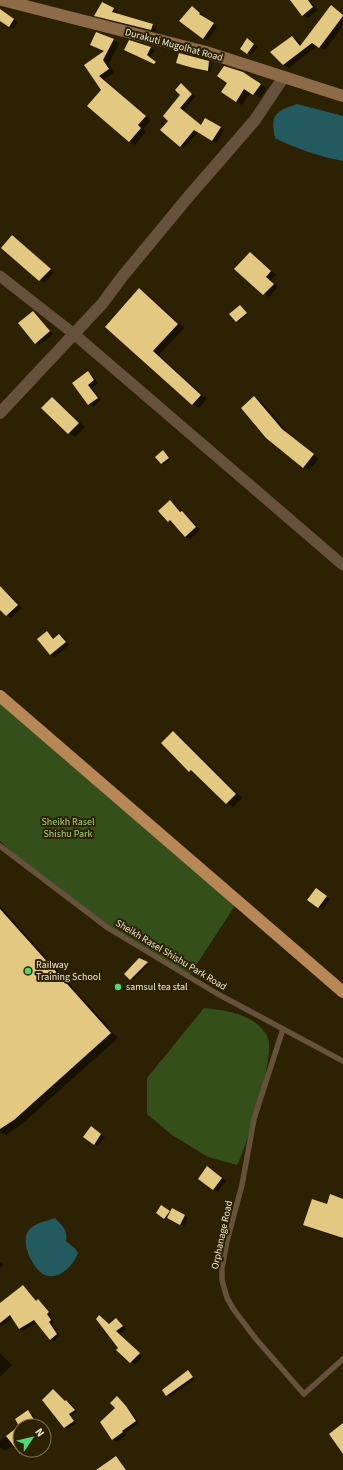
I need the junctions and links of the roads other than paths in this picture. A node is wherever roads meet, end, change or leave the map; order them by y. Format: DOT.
graph roads {
  1 [pos="2,0"];
  2 [pos="283,78"];
  3 [pos="342,94"];
  4 [pos="0,276"];
  5 [pos="74,334"];
  6 [pos="0,413"];
  7 [pos="343,565"];
  8 [pos="0,696"];
  9 [pos="0,846"];
  10 [pos="343,992"];
  11 [pos="283,1029"];
  12 [pos="343,1062"];
  13 [pos="343,1359"];
  1 -- 2 [label="main road, Durakuti Mugolhat Road"];
  2 -- 3 [label="main road, Durakuti Mugolhat Road"];
  2 -- 5 [label="street"];
  4 -- 5 [label="street"];
  5 -- 6 [label="street"];
  5 -- 7 [label="street"];
  8 -- 10 [label="highway"];
  9 -- 11 [label="lane, Sheikh Rasel Shishu Park Road"];
  11 -- 12 [label="lane, Sheikh Rasel Shishu Park Road"];
  11 -- 13 [label="lane, Orphanage Road"];
}
